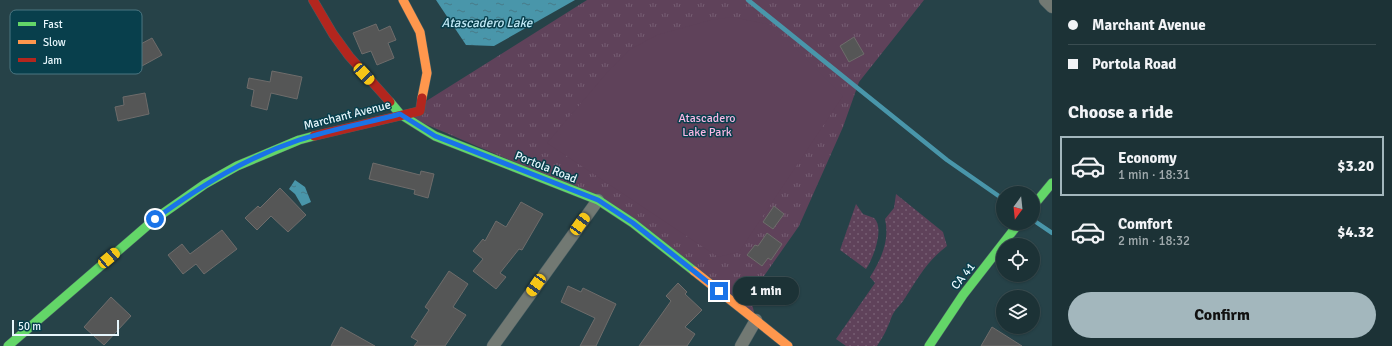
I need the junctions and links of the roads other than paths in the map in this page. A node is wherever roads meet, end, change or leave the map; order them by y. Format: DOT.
graph roads {
  1 [pos="313,0"];
  2 [pos="403,0"];
  3 [pos="1045,0"];
  4 [pos="1052,7"];
  5 [pos="400,114"];
  6 [pos="1052,183"];
  7 [pos="1040,198"];
  8 [pos="598,200"];
  9 [pos="1014,230"];
  10 [pos="756,320"];
  11 [pos="8,346"];
  12 [pos="493,346"];
  13 [pos="742,346"];
  14 [pos="788,346"];
  15 [pos="929,346"];
  1 -- 5 [label="street, Portola Road"];
  2 -- 5 [label="street, Marchant Avenue"];
  3 -- 4 [label="street"];
  5 -- 8 [label="street, Portola Road"];
  5 -- 11 [label="street, Marchant Avenue"];
  6 -- 7 [label="street"];
  8 -- 10 [label="street, Portola Road"];
  8 -- 12 [label="street"];
  9 -- 15 [label="street, CA 41 / CA 41"];
  10 -- 13 [label="street"];
  10 -- 14 [label="street, Portola Road"];
}
